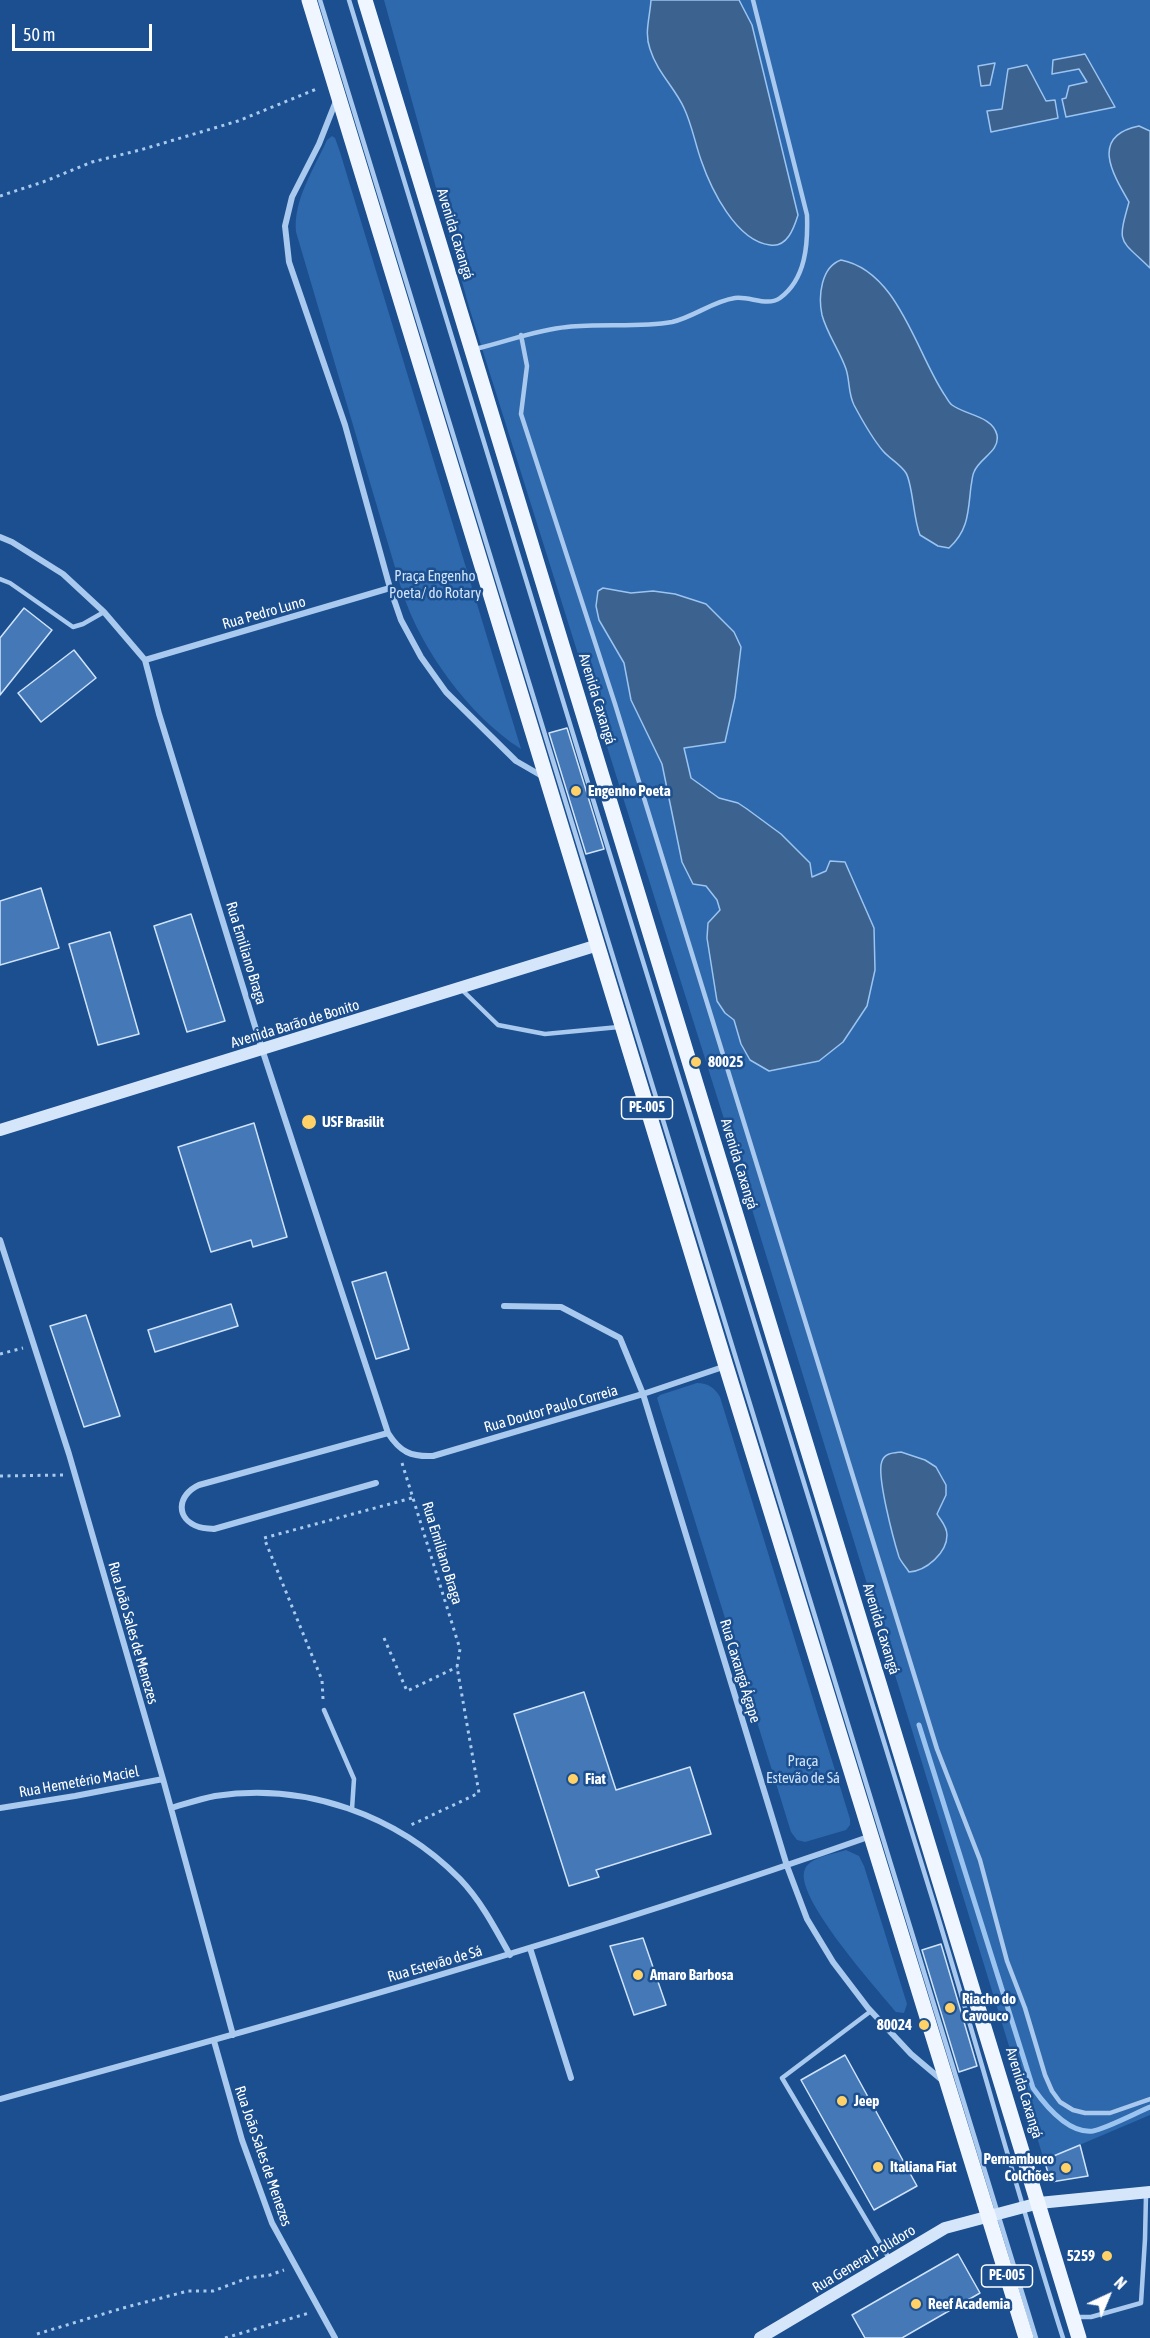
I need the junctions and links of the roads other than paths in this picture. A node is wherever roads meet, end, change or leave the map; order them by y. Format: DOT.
graph roads {
  1 [pos="309,0"];
  2 [pos="320,0"];
  3 [pos="349,0"];
  4 [pos="365,0"];
  5 [pos="753,0"];
  6 [pos="336,88"];
  7 [pos="521,335"];
  8 [pos="472,350"];
  9 [pos="0,537"];
  10 [pos="0,579"];
  11 [pos="390,588"];
  12 [pos="104,612"];
  13 [pos="145,660"];
  14 [pos="548,779"];
  15 [pos="598,945"];
  16 [pos="460,988"];
  17 [pos="623,1026"];
  18 [pos="262,1048"];
  19 [pos="0,1130"];
  20 [pos="0,1240"];
  21 [pos="504,1306"];
  22 [pos="726,1366"];
  23 [pos="643,1394"];
  24 [pos="388,1433"];
  25 [pos="376,1483"];
  26 [pos="324,1710"];
  27 [pos="163,1779"];
  28 [pos="0,1808"];
  29 [pos="171,1808"];
  30 [pos="352,1809"];
  31 [pos="872,1836"];
  32 [pos="787,1866"];
  33 [pos="530,1948"];
  34 [pos="510,1955"];
  35 [pos="871,2011"];
  36 [pos="232,2035"];
  37 [pos="214,2041"];
  38 [pos="571,2078"];
  39 [pos="949,2087"];
  40 [pos="1150,2098"];
  41 [pos="0,2100"];
  42 [pos="1148,2192"];
  43 [pos="1039,2203"];
  44 [pos="1022,2206"];
  45 [pos="992,2214"];
  46 [pos="890,2260"];
  47 [pos="1073,2316"];
  48 [pos="335,2338"];
  49 [pos="760,2338"];
  50 [pos="1026,2338"];
  51 [pos="1036,2338"];
  52 [pos="1063,2338"];
  53 [pos="1079,2338"];
  1 -- 6 [label="main road, PE-005"];
  2 -- 45 [label="lane"];
  3 -- 44 [label="lane"];
  4 -- 8 [label="main road, Avenida Caxangá"];
  5 -- 7 [label="lane"];
  6 -- 11 [label="street"];
  6 -- 14 [label="main road, PE-005"];
  7 -- 8 [label="lane"];
  7 -- 40 [label="lane"];
  8 -- 43 [label="main road, Avenida Caxangá"];
  9 -- 12 [label="street, Rua Emiliano Braga"];
  10 -- 12 [label="lane"];
  11 -- 13 [label="street, Rua Pedro Luno"];
  11 -- 14 [label="street"];
  12 -- 13 [label="street, Rua Emiliano Braga"];
  13 -- 18 [label="street, Rua Emiliano Braga"];
  14 -- 15 [label="main road, PE-005"];
  15 -- 16 [label="street, Avenida Barão de Bonito"];
  15 -- 17 [label="main road, PE-005"];
  16 -- 17 [label="lane"];
  16 -- 18 [label="street, Avenida Barão de Bonito"];
  17 -- 22 [label="main road, PE-005"];
  18 -- 19 [label="street, Avenida Barão de Bonito"];
  18 -- 24 [label="street, Rua Emiliano Braga"];
  20 -- 27 [label="street, Rua João Sales de Menezes"];
  21 -- 23 [label="street, Rua Caxangá Ágape"];
  22 -- 23 [label="street, Rua Doutor Paulo Correia"];
  22 -- 31 [label="main road, PE-005"];
  23 -- 24 [label="street, Rua Doutor Paulo Correia"];
  23 -- 32 [label="street, Rua Caxangá Ágape"];
  24 -- 25 [label="street"];
  26 -- 30 [label="lane"];
  27 -- 28 [label="street, Rua Hemetério Maciel"];
  27 -- 29 [label="street, Rua João Sales de Menezes"];
  29 -- 30 [label="street"];
  29 -- 36 [label="street, Rua João Sales de Menezes"];
  30 -- 34 [label="street"];
  31 -- 32 [label="street, Rua Estevão de Sá"];
  31 -- 39 [label="main road, PE-005"];
  32 -- 33 [label="street, Rua Estevão de Sá"];
  32 -- 35 [label="street, Rua Caxangá Ágape"];
  33 -- 34 [label="street, Rua Estevão de Sá"];
  33 -- 38 [label="street"];
  34 -- 36 [label="street, Rua Estevão de Sá"];
  35 -- 39 [label="street, Rua Caxangá Ágape"];
  35 -- 46 [label="lane"];
  36 -- 37 [label="street, Rua Estevão de Sá"];
  37 -- 41 [label="street, Rua Estevão de Sá"];
  37 -- 48 [label="street, Rua João Sales de Menezes"];
  39 -- 45 [label="main road, PE-005"];
  42 -- 43 [label="street, Rua General Polidoro"];
  42 -- 47 [label="lane"];
  43 -- 44 [label="street, Rua General Polidoro"];
  43 -- 47 [label="main road, Avenida Caxangá"];
  44 -- 45 [label="street, Rua General Polidoro"];
  44 -- 52 [label="lane"];
  45 -- 46 [label="street, Rua General Polidoro"];
  45 -- 50 [label="main road, PE-005"];
  45 -- 51 [label="lane"];
  46 -- 49 [label="street, Rua General Polidoro"];
  47 -- 53 [label="main road, Avenida Caxangá"];
}
